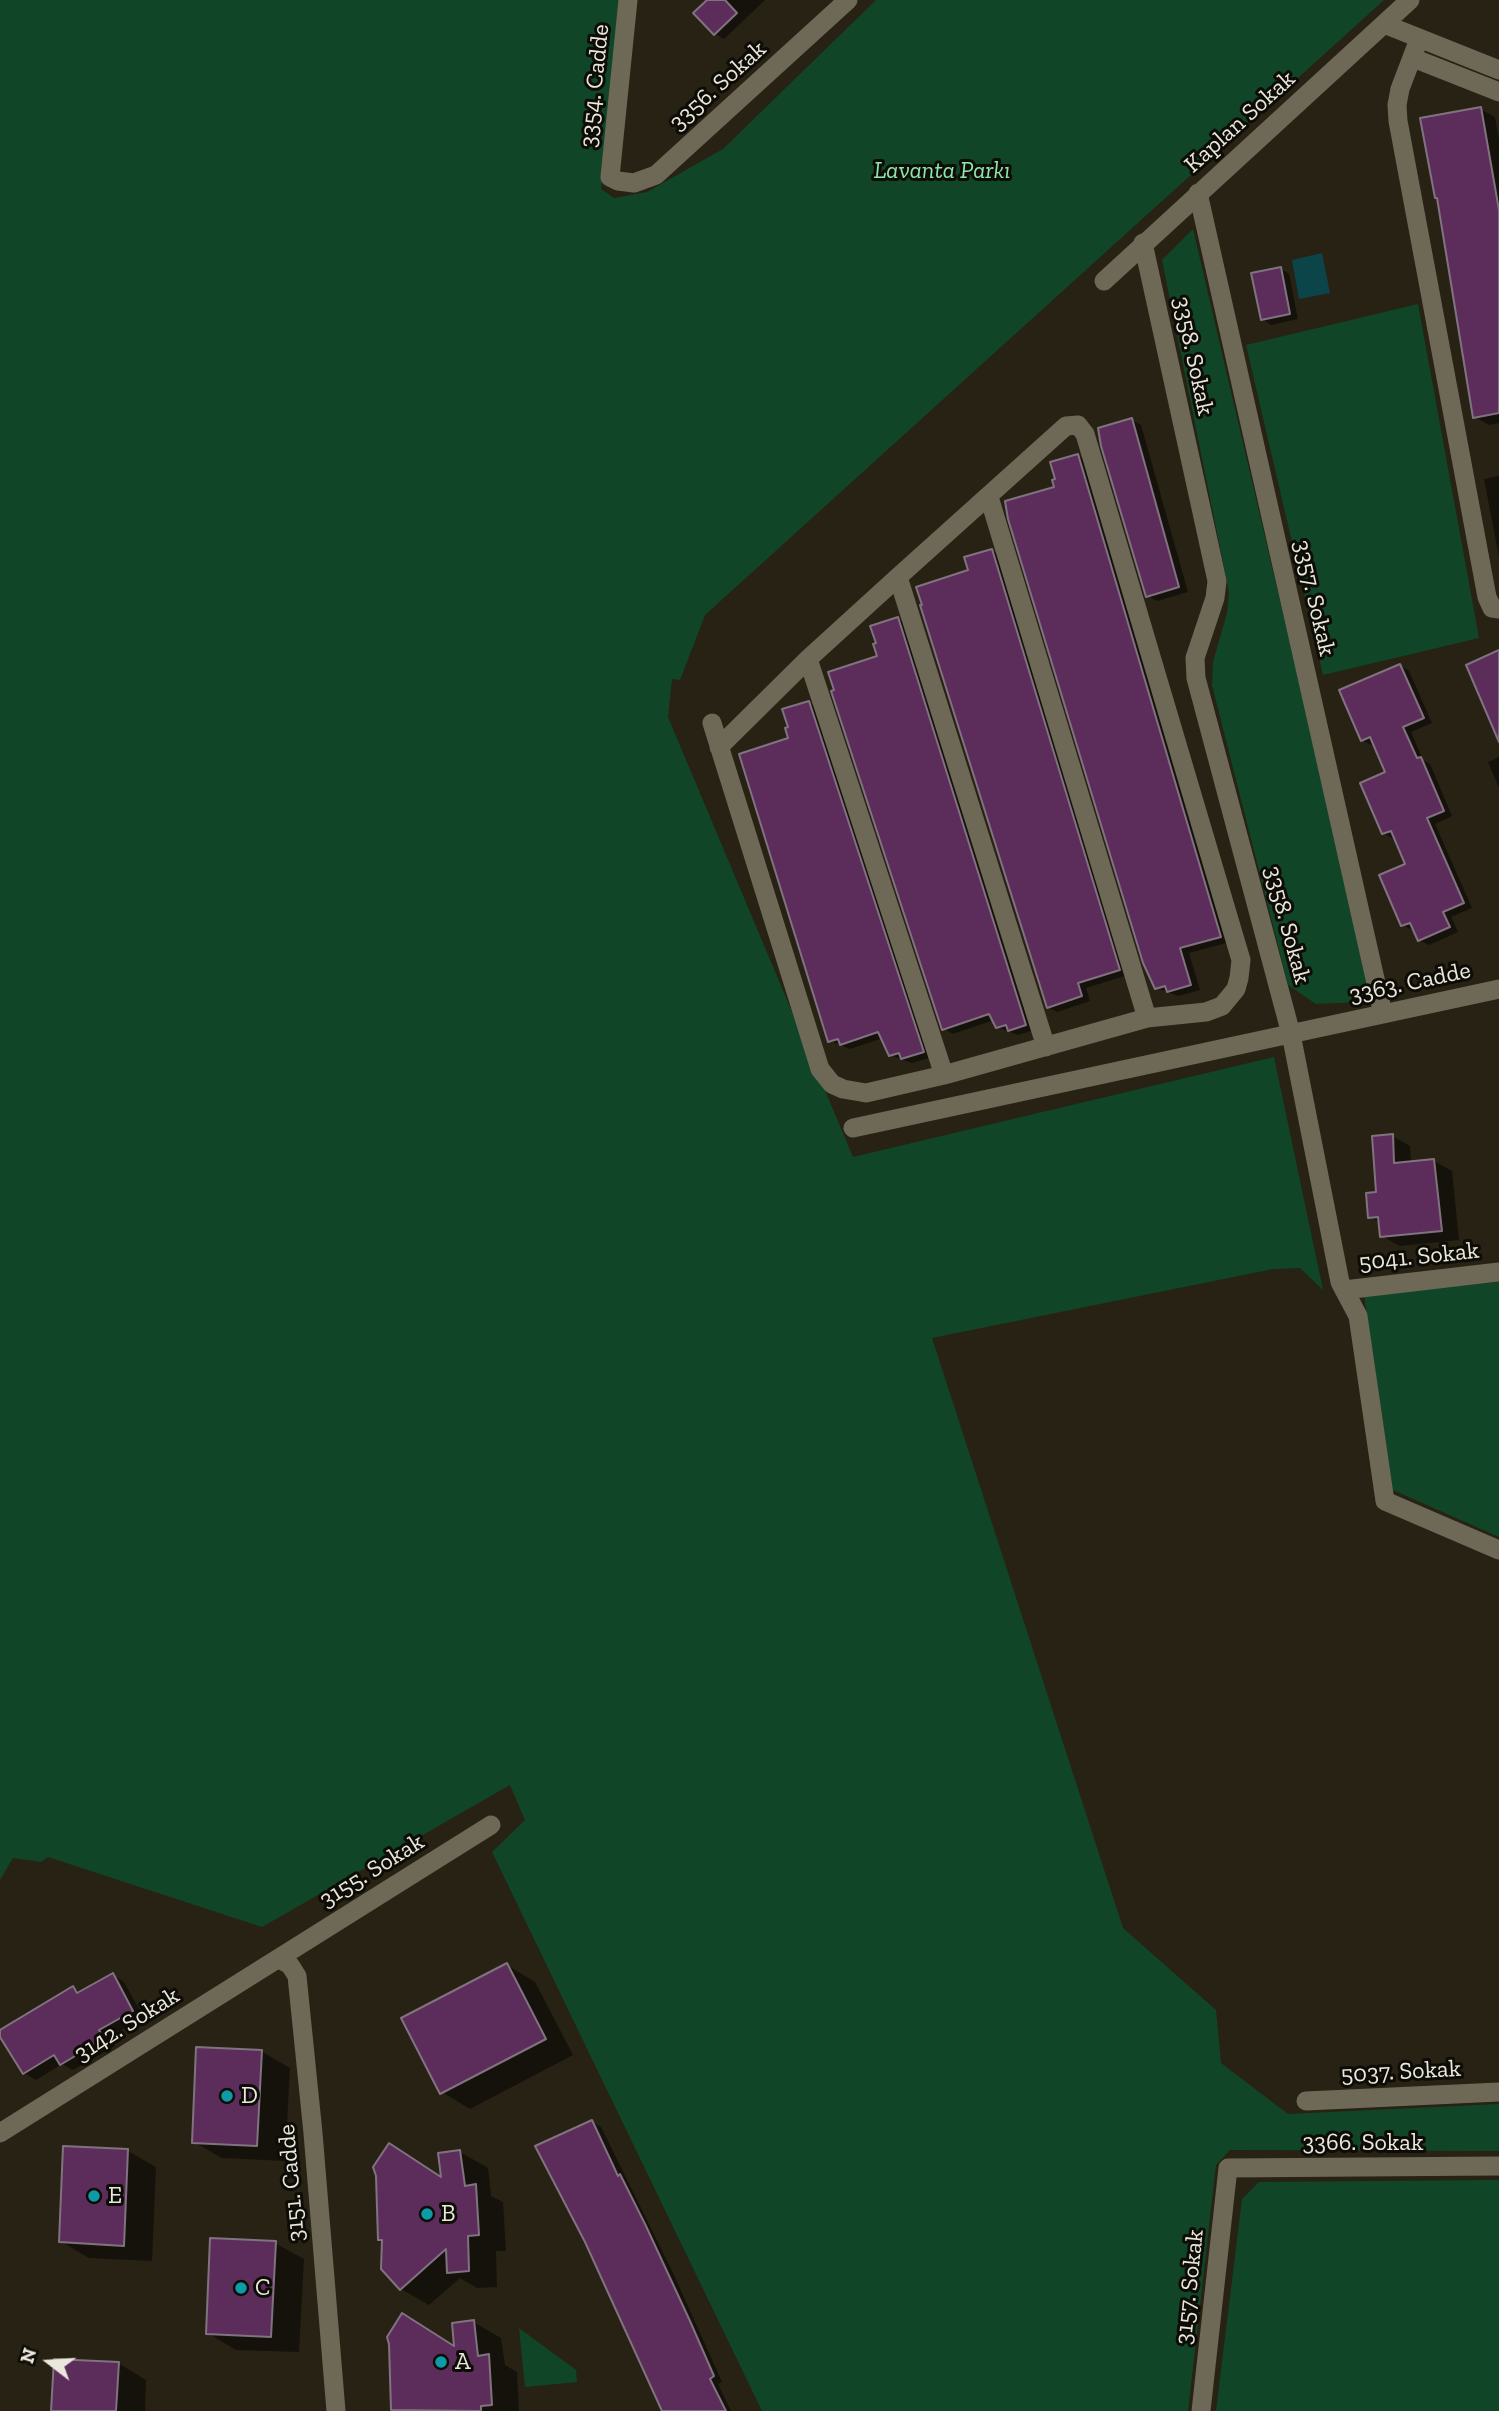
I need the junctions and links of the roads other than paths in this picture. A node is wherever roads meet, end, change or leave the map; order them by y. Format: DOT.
graph roads {
  1 [pos="628,0"];
  2 [pos="848,0"];
  3 [pos="1410,0"];
  4 [pos="1384,24"];
  5 [pos="1419,39"];
  6 [pos="1413,58"];
  7 [pos="1499,70"];
  8 [pos="1499,92"];
  9 [pos="610,177"];
  10 [pos="1198,193"];
  11 [pos="1143,243"];
  12 [pos="1104,281"];
  13 [pos="989,497"];
  14 [pos="898,577"];
  15 [pos="1499,609"];
  16 [pos="808,659"];
  17 [pos="712,723"];
  18 [pos="719,747"];
  19 [pos="1499,989"];
  20 [pos="1383,1014"];
  21 [pos="1147,1018"];
  22 [pos="1291,1034"];
  23 [pos="1046,1047"];
  24 [pos="944,1075"];
  25 [pos="853,1128"];
  26 [pos="1499,1272"];
  27 [pos="1344,1290"];
  28 [pos="1499,1550"];
  29 [pos="491,1825"];
  30 [pos="279,1959"];
  31 [pos="1499,2092"];
  32 [pos="1306,2101"];
  33 [pos="0,2133"];
  34 [pos="1499,2166"];
  35 [pos="1228,2168"];
  36 [pos="336,2411"];
  37 [pos="1201,2411"];
  1 -- 9 [label="street, 3354. Cadde"];
  2 -- 9 [label="street, 3356. Sokak"];
  3 -- 4 [label="street, Kaplan Sokak"];
  4 -- 5 [label="street"];
  4 -- 10 [label="street, Kaplan Sokak"];
  5 -- 6 [label="street"];
  5 -- 7 [label="street"];
  6 -- 8 [label="street"];
  6 -- 15 [label="street"];
  10 -- 11 [label="street, Kaplan Sokak"];
  10 -- 20 [label="street, 3357. Sokak"];
  11 -- 12 [label="street, Kaplan Sokak"];
  11 -- 22 [label="street, 3358. Sokak"];
  13 -- 14 [label="street"];
  13 -- 21 [label="street"];
  13 -- 21 [label="street"];
  14 -- 16 [label="street"];
  14 -- 23 [label="street"];
  16 -- 18 [label="street"];
  16 -- 24 [label="street"];
  17 -- 18 [label="street"];
  18 -- 24 [label="street"];
  19 -- 20 [label="street, 3363. Cadde"];
  20 -- 22 [label="street, 3363. Cadde"];
  21 -- 23 [label="street"];
  22 -- 25 [label="street, 3363. Cadde"];
  22 -- 27 [label="street, 3358. Sokak"];
  23 -- 24 [label="street"];
  26 -- 27 [label="street, 5041. Sokak"];
  27 -- 28 [label="street, 3358. Sokak"];
  29 -- 30 [label="street, 3155. Sokak"];
  30 -- 33 [label="street, 3142. Sokak"];
  30 -- 36 [label="street, 3151. Cadde"];
  31 -- 32 [label="street, 5037. Sokak"];
  34 -- 35 [label="street, 3366. Sokak"];
  35 -- 37 [label="street, 3157. Sokak"];
}
